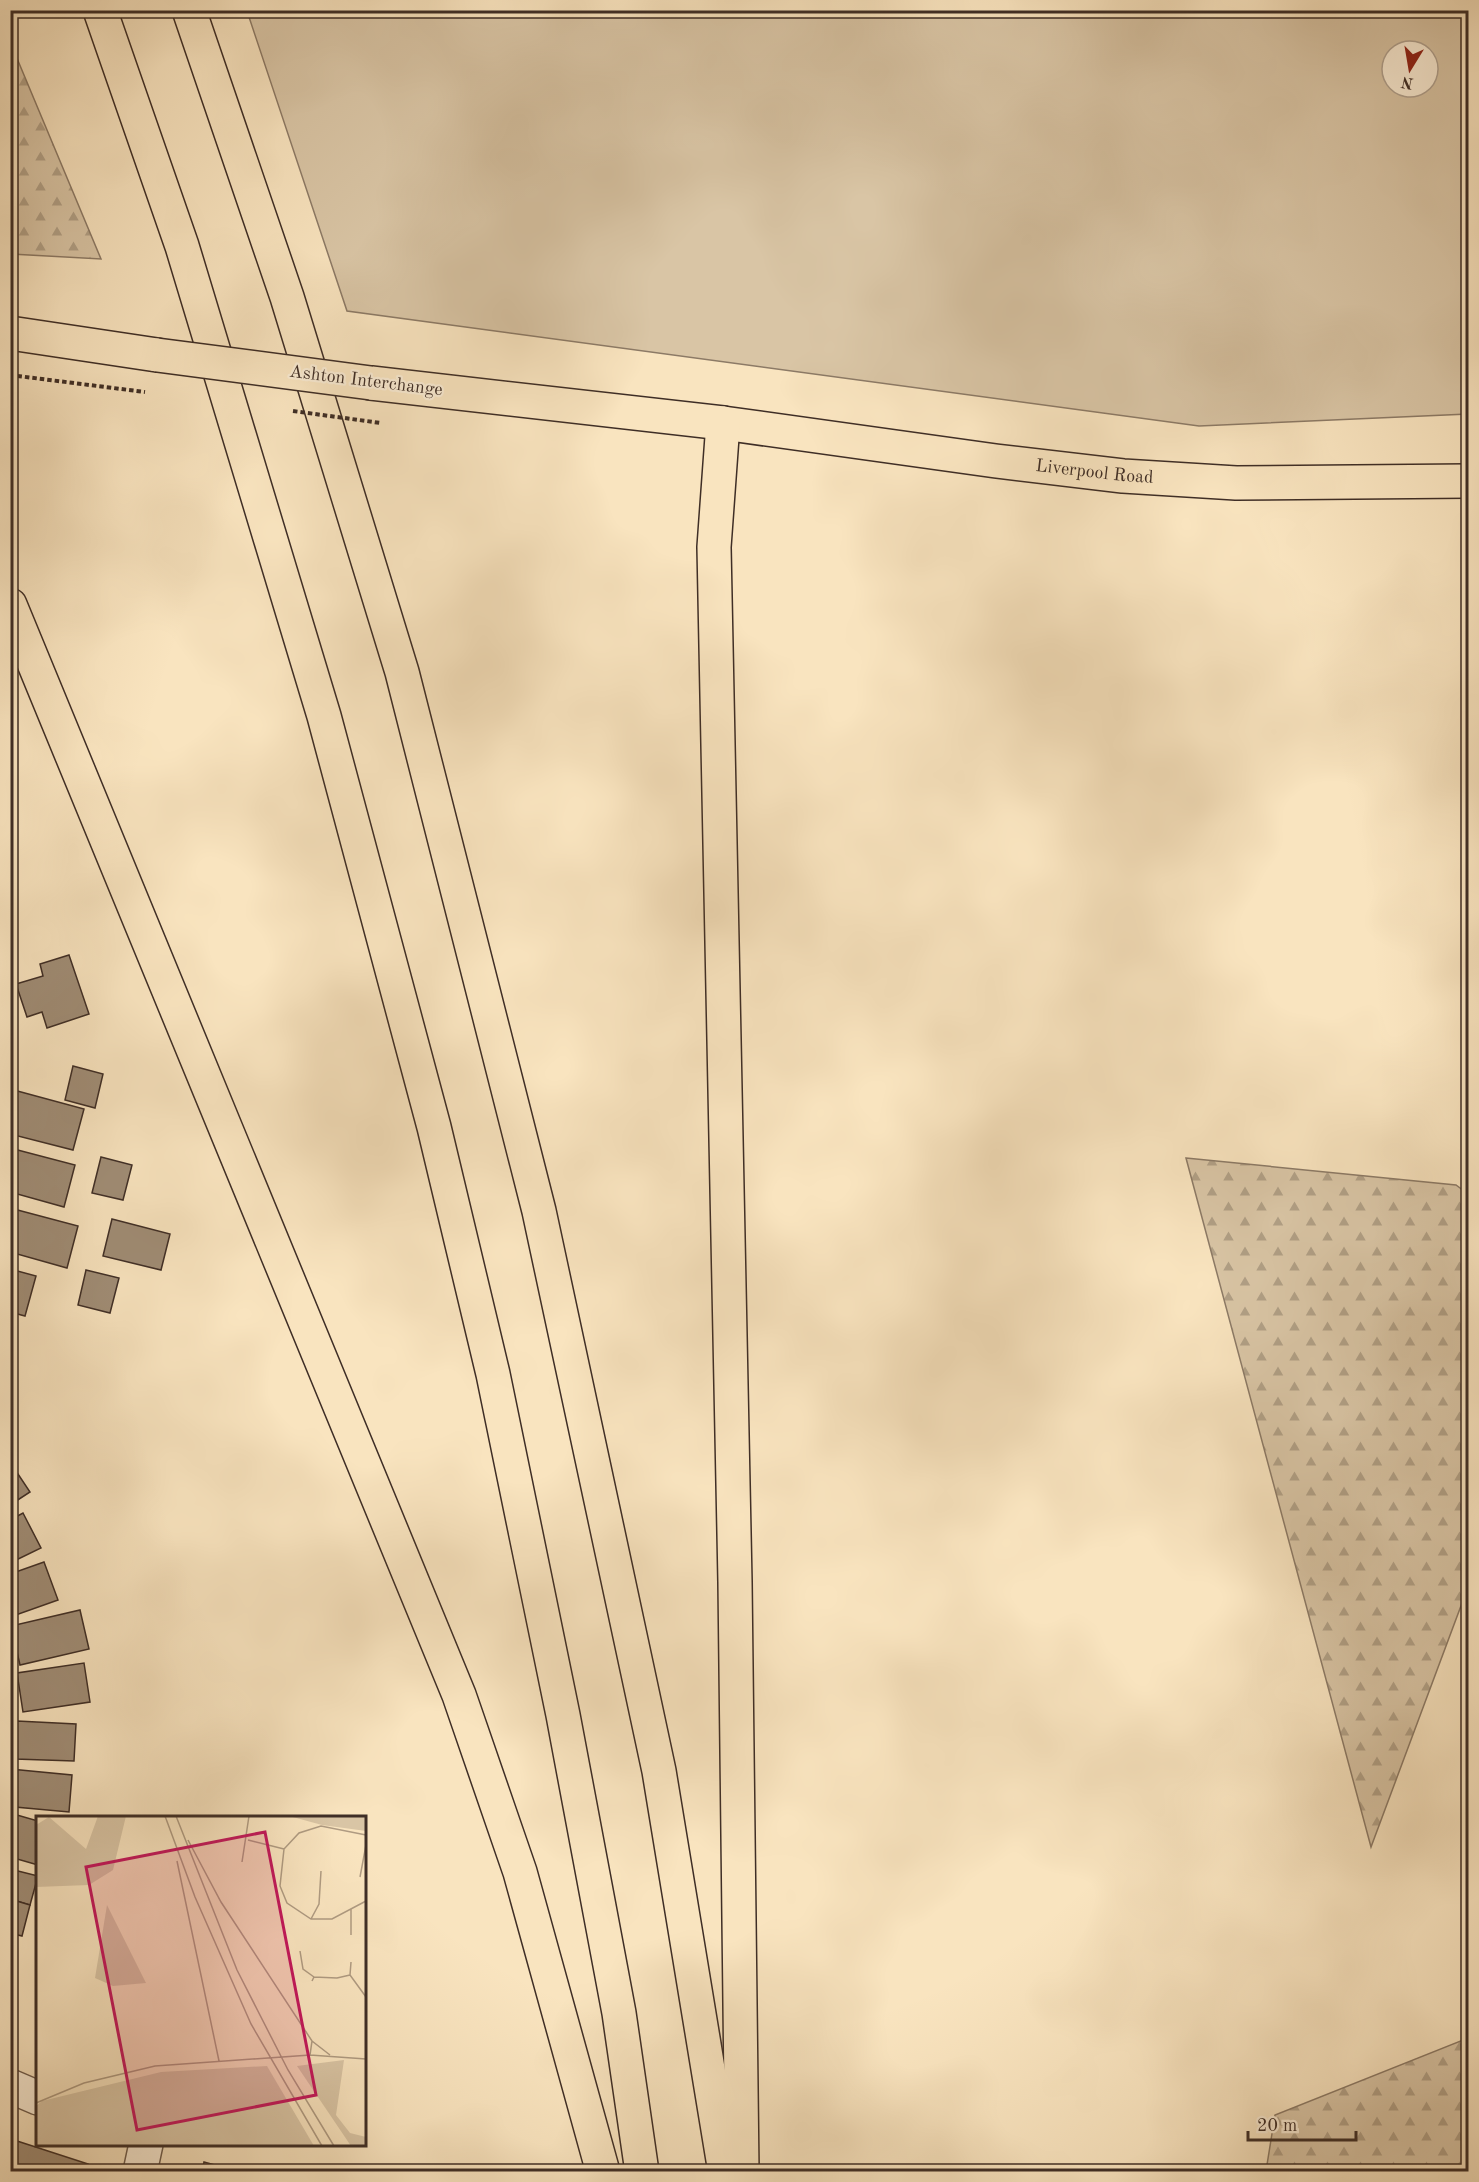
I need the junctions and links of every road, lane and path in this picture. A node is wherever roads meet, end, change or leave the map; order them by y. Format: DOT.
graph roads {
  1 [pos="100,10"];
  2 [pos="189,10"];
  3 [pos="10,333"];
  4 [pos="10,375"];
  5 [pos="147,392"];
  6 [pos="723,423"];
  7 [pos="1468,481"];
  8 [pos="10,605"];
  9 [pos="10,2086"];
  10 [pos="36,2097"];
  11 [pos="146,2146"];
  12 [pos="140,2172"];
  13 [pos="603,2172"];
  14 [pos="642,2172"];
  15 [pos="725,2172"];
  16 [pos="742,2172"];
  1 -- 14 [label="highway"];
  2 -- 15 [label="highway"];
  3 -- 6 [label="highway, Ashton Interchange, bridge"];
  4 -- 5 [label="path"];
  6 -- 7 [label="highway, Liverpool Road"];
  6 -- 16 [label="highway"];
  8 -- 13 [label="highway"];
  9 -- 10 [label="street"];
  11 -- 12 [label="street"];
}
